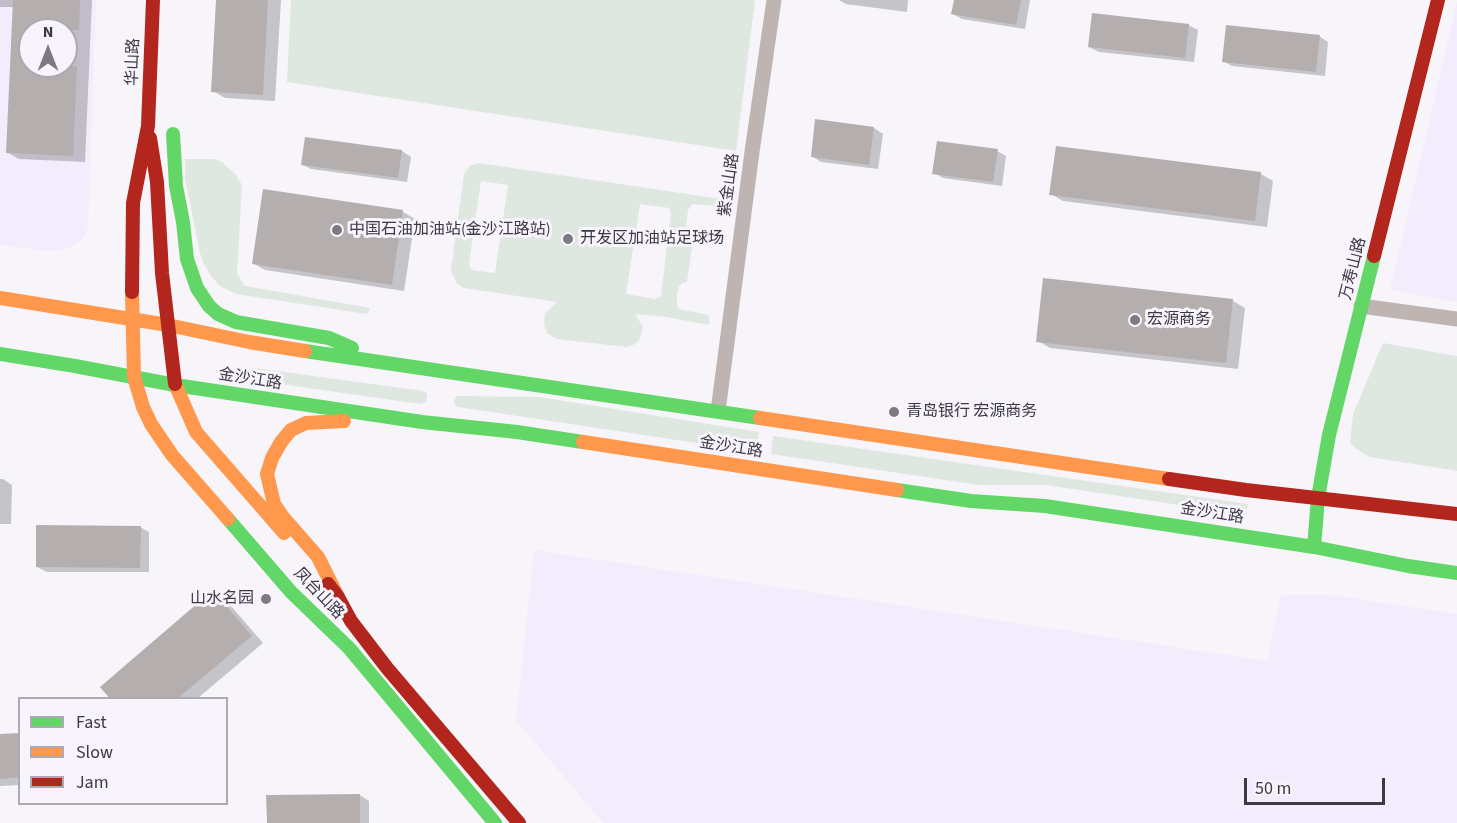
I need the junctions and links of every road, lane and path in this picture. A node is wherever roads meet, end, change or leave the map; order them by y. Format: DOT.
graph roads {
  1 [pos="153,0"];
  2 [pos="774,0"];
  3 [pos="1438,0"];
  4 [pos="148,126"];
  5 [pos="173,134"];
  6 [pos="0,298"];
  7 [pos="1361,306"];
  8 [pos="133,319"];
  9 [pos="1457,319"];
  10 [pos="168,325"];
  11 [pos="0,354"];
  12 [pos="393,364"];
  13 [pos="134,377"];
  14 [pos="175,385"];
  15 [pos="718,411"];
  16 [pos="422,422"];
  17 [pos="1318,498"];
  18 [pos="1457,514"];
  19 [pos="1314,548"];
  20 [pos="1457,573"];
  21 [pos="338,597"];
  22 [pos="495,823"];
  23 [pos="519,823"];
  1 -- 4 [label="main road, 华山路"];
  2 -- 15 [label="street, 紫金山路"];
  3 -- 7 [label="main road, 万寿山路"];
  4 -- 8 [label="main road, 凤台山路"];
  4 -- 10 [label="main road, 凤台山路"];
  5 -- 12 [label="main road"];
  6 -- 8 [label="main road, 金沙江路"];
  7 -- 9 [label="street"];
  7 -- 17 [label="main road, 万寿山路"];
  8 -- 10 [label="main road, 金沙江路"];
  8 -- 13 [label="main road, 凤台山路"];
  10 -- 12 [label="main road, 金沙江路"];
  10 -- 14 [label="main road, 凤台山路"];
  11 -- 13 [label="main road, 金沙江路"];
  12 -- 15 [label="main road, 金沙江路"];
  13 -- 14 [label="main road, 金沙江路"];
  13 -- 22 [label="main road, 凤台山路"];
  14 -- 16 [label="main road, 金沙江路"];
  14 -- 21 [label="main road, 凤台山路"];
  15 -- 17 [label="main road, 金沙江路"];
  16 -- 19 [label="main road, 金沙江路"];
  16 -- 21 [label="main road"];
  17 -- 18 [label="main road, 金沙江路"];
  17 -- 19 [label="main road, 万寿山路"];
  19 -- 20 [label="main road, 金沙江路"];
  21 -- 23 [label="main road, 凤台山路"];
}
